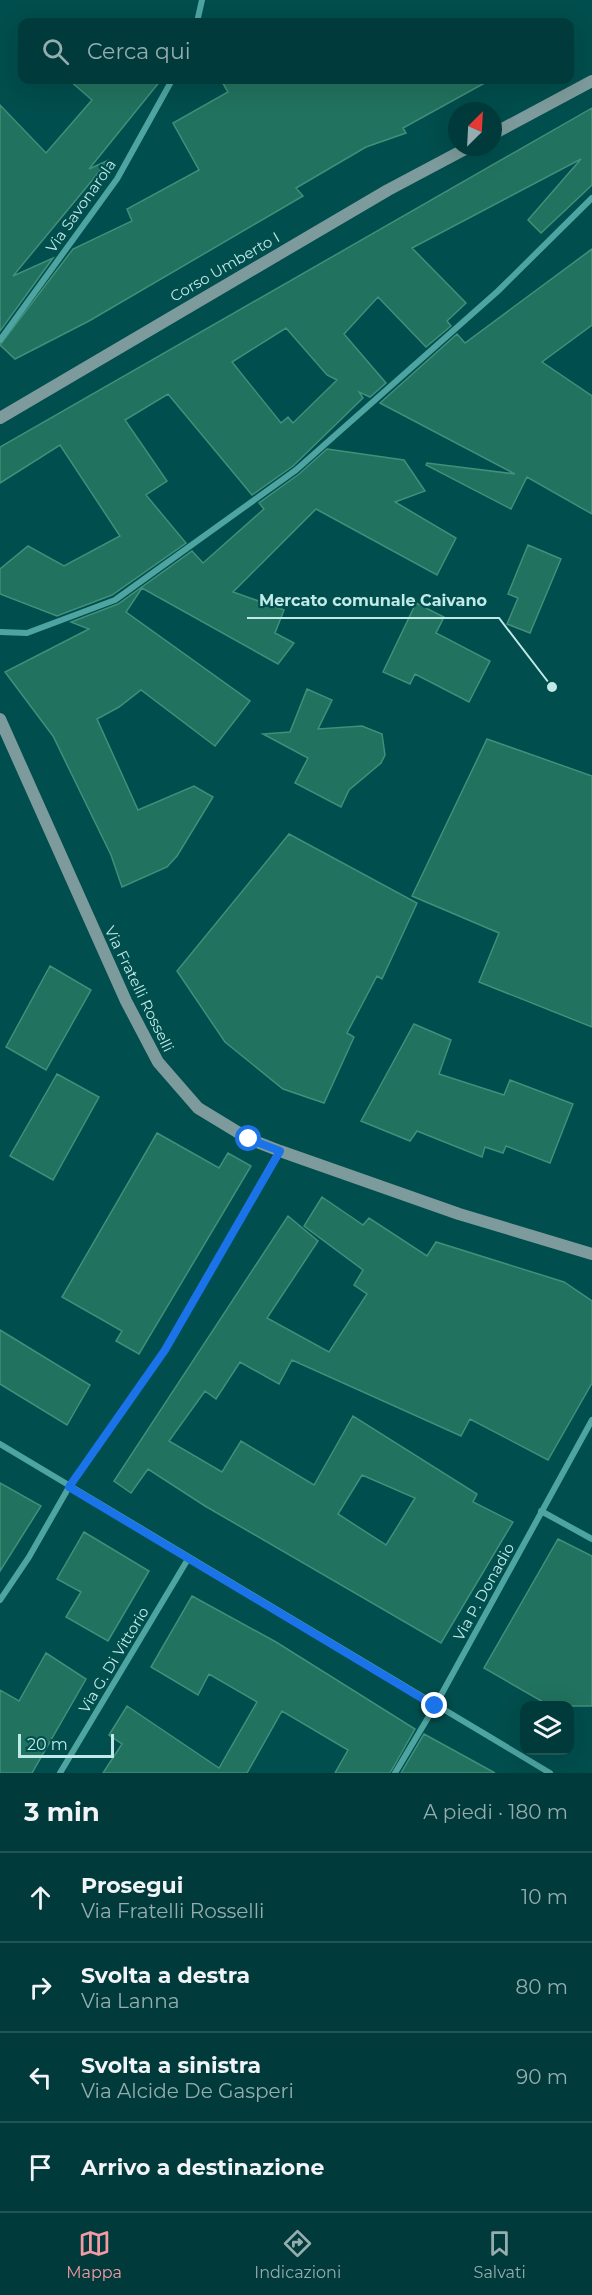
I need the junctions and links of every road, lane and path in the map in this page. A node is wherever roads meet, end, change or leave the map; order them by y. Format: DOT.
graph roads {
  1 [pos="202,0"];
  2 [pos="198,18"];
  3 [pos="592,81"];
  4 [pos="170,84"];
  5 [pos="502,129"];
  6 [pos="452,156"];
  7 [pos="592,198"];
  8 [pos="0,340"];
  9 [pos="0,418"];
  10 [pos="0,632"];
  11 [pos="0,719"];
  12 [pos="280,1151"];
  13 [pos="592,1254"];
  14 [pos="592,1420"];
  15 [pos="0,1444"];
  16 [pos="69,1487"];
  17 [pos="541,1512"];
  18 [pos="592,1539"];
  19 [pos="188,1559"];
  20 [pos="0,1600"];
  21 [pos="435,1706"];
  22 [pos="60,1773"];
  23 [pos="395,1773"];
  24 [pos="550,1773"];
  1 -- 2 [label="street"];
  3 -- 5 [label="main road"];
  4 -- 8 [label="street, Via Savonarola"];
  6 -- 9 [label="main road, Corso Umberto I"];
  7 -- 10 [label="street"];
  11 -- 12 [label="main road, Via Fratelli Rosselli"];
  12 -- 13 [label="main road, Via Fratelli Rosselli"];
  12 -- 16 [label="street"];
  14 -- 17 [label="street, Via P. Donadio"];
  15 -- 16 [label="street"];
  16 -- 19 [label="street"];
  16 -- 20 [label="street"];
  17 -- 18 [label="street"];
  17 -- 21 [label="street, Via P. Donadio"];
  19 -- 21 [label="street"];
  19 -- 22 [label="street, Via G. Di Vittorio"];
  21 -- 23 [label="street, Via P. Donadio"];
  21 -- 24 [label="street"];
}
